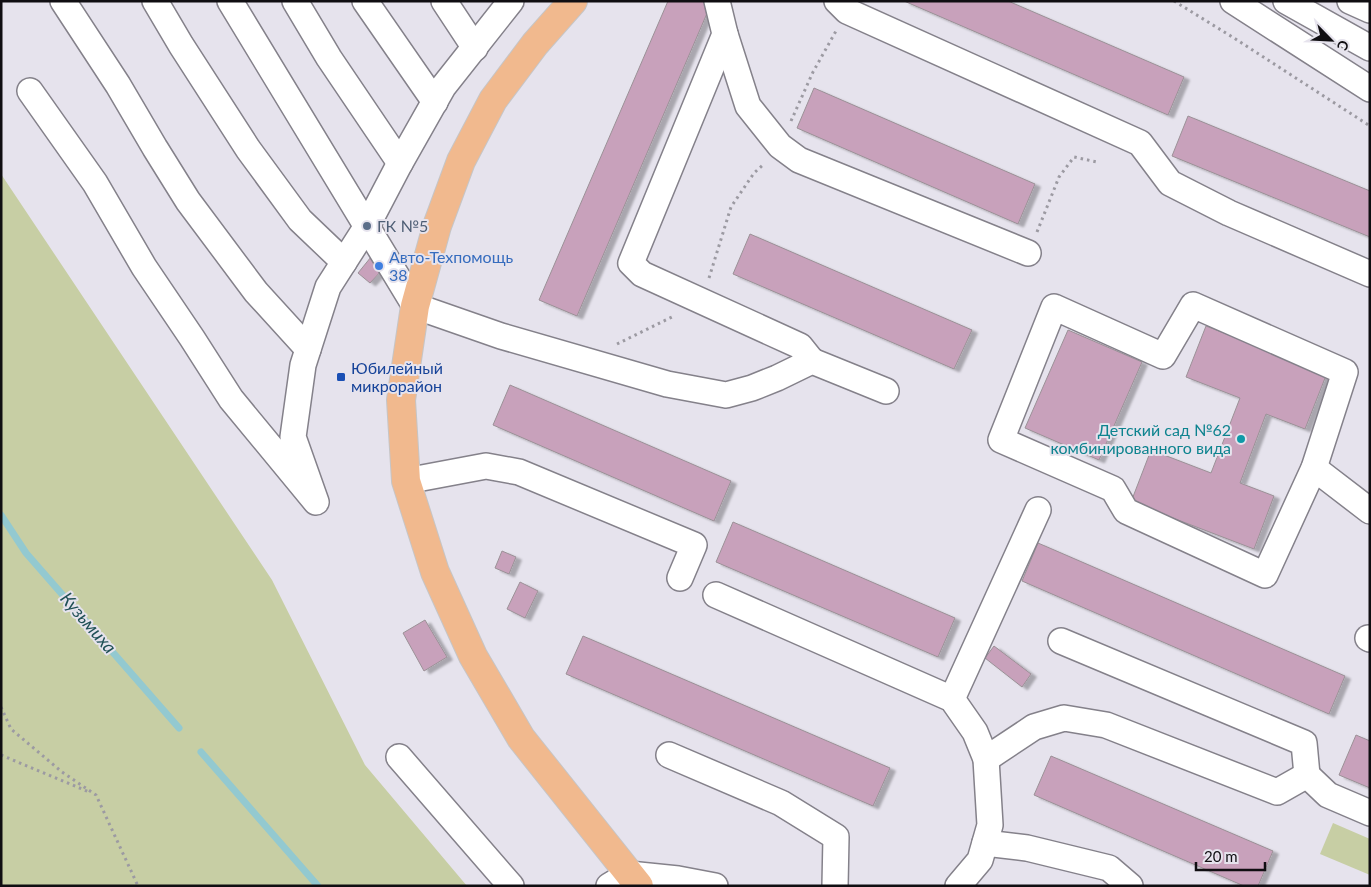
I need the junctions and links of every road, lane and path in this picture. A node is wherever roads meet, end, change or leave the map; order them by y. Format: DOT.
graph roads {
  1 [pos="63,1"];
  2 [pos="155,1"];
  3 [pos="230,1"];
  4 [pos="295,1"];
  5 [pos="365,1"];
  6 [pos="444,1"];
  7 [pos="511,1"];
  8 [pos="573,1"];
  9 [pos="717,1"];
  10 [pos="837,1"];
  11 [pos="1174,1"];
  12 [pos="1234,1"];
  13 [pos="1286,1"];
  14 [pos="1350,1"];
  15 [pos="1262,8"];
  16 [pos="1370,10"];
  17 [pos="836,31"];
  18 [pos="725,34"];
  19 [pos="474,48"];
  20 [pos="1370,48"];
  21 [pos="1370,89"];
  22 [pos="30,90"];
  23 [pos="435,102"];
  24 [pos="1370,126"];
  25 [pos="780,146"];
  26 [pos="400,162"];
  27 [pos="1097,162"];
  28 [pos="367,226"];
  29 [pos="1028,253"];
  30 [pos="344,262"];
  31 [pos="1370,274"];
  32 [pos="703,302"];
  33 [pos="415,306"];
  34 [pos="308,349"];
  35 [pos="586,360"];
  36 [pos="812,362"];
  37 [pos="886,391"];
  38 [pos="1314,468"];
  39 [pos="406,481"];
  40 [pos="1038,510"];
  41 [pos="1370,511"];
  42 [pos="680,578"];
  43 [pos="716,595"];
  44 [pos="1062,641"];
  45 [pos="952,699"];
  46 [pos="1,707"];
  47 [pos="1,755"];
  48 [pos="669,755"];
  49 [pos="399,757"];
  50 [pos="986,759"];
  51 [pos="1306,774"];
  52 [pos="96,795"];
  53 [pos="1370,813"];
  54 [pos="985,843"];
  55 [pos="626,882"];
  56 [pos="138,886"];
  57 [pos="511,886"];
  58 [pos="715,886"];
  59 [pos="835,886"];
  60 [pos="958,886"];
  61 [pos="1130,886"];
  1 -- 34 [label="street"];
  2 -- 30 [label="street"];
  3 -- 28 [label="street"];
  4 -- 26 [label="street"];
  5 -- 23 [label="street"];
  6 -- 19 [label="street"];
  7 -- 19 [label="street"];
  8 -- 33 [label="main road"];
  9 -- 18 [label="street"];
  10 -- 31 [label="street"];
  11 -- 24 [label="path"];
  12 -- 15 [label="street"];
  13 -- 20 [label="street"];
  14 -- 16 [label="street"];
  15 -- 21 [label="street"];
  17 -- 25 [label="path"];
  18 -- 25 [label="street"];
  18 -- 32 [label="street"];
  19 -- 23 [label="street"];
  22 -- 34 [label="street"];
  23 -- 26 [label="street"];
  25 -- 29 [label="street"];
  25 -- 32 [label="path"];
  26 -- 28 [label="street"];
  27 -- 29 [label="path"];
  28 -- 30 [label="street"];
  28 -- 33 [label="street"];
  30 -- 34 [label="street"];
  32 -- 35 [label="path"];
  32 -- 36 [label="street"];
  33 -- 35 [label="street"];
  33 -- 39 [label="main road"];
  35 -- 36 [label="street"];
  36 -- 37 [label="street"];
  38 -- 38 [label="street"];
  38 -- 41 [label="street"];
  39 -- 42 [label="street"];
  39 -- 55 [label="main road"];
  40 -- 45 [label="street"];
  43 -- 45 [label="street"];
  44 -- 51 [label="street"];
  45 -- 50 [label="street"];
  46 -- 52 [label="path"];
  47 -- 52 [label="path"];
  48 -- 59 [label="street"];
  49 -- 57 [label="street"];
  50 -- 51 [label="street"];
  50 -- 54 [label="street"];
  51 -- 53 [label="street"];
  52 -- 56 [label="path"];
  54 -- 60 [label="street"];
  54 -- 61 [label="street"];
  55 -- 58 [label="street"];
}
